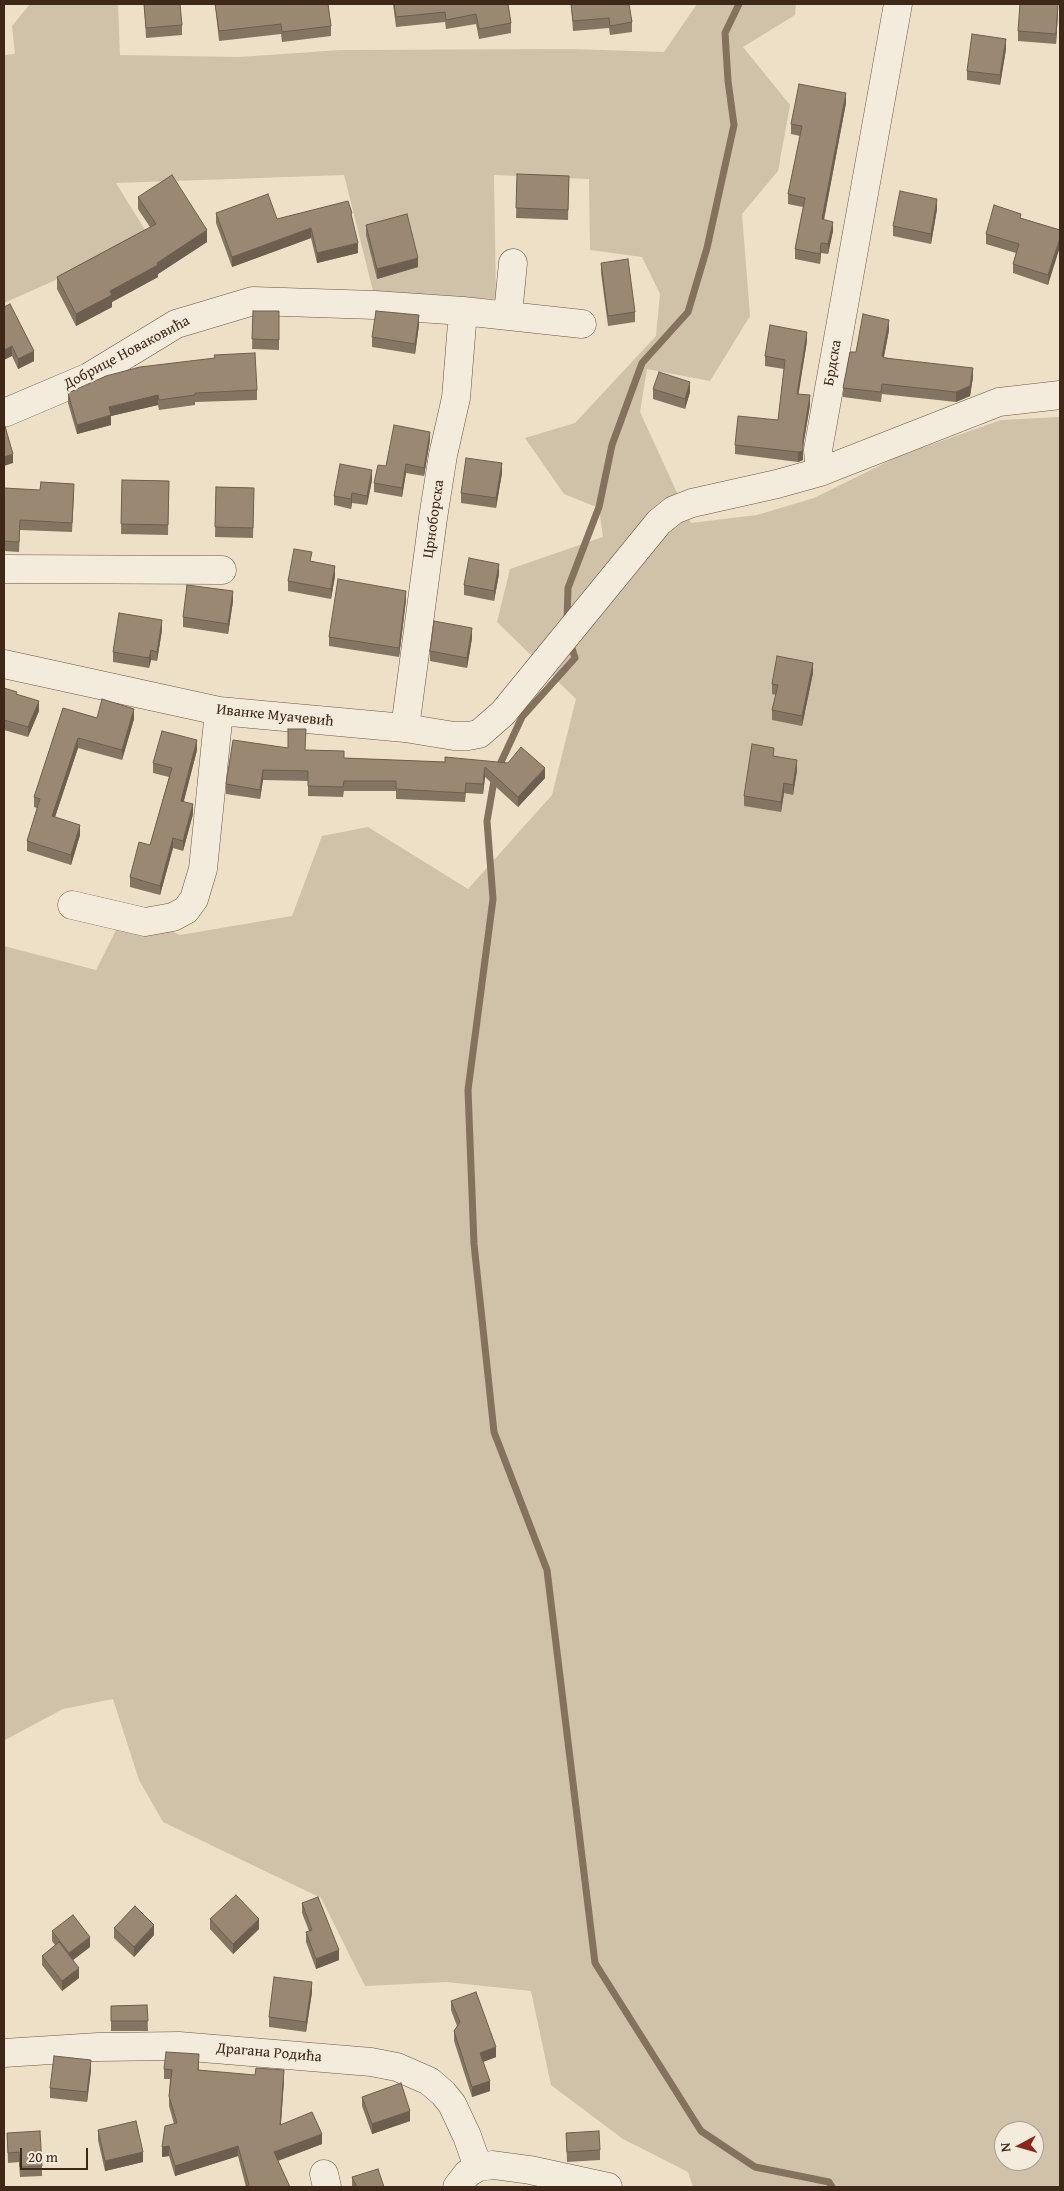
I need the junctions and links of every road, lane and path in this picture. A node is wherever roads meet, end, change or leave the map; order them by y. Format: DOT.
graph roads {
  1 [pos="898,4"];
  2 [pos="514,263"];
  3 [pos="462,310"];
  4 [pos="508,314"];
  5 [pos="582,324"];
  6 [pos="1060,395"];
  7 [pos="4,413"];
  8 [pos="820,472"];
  9 [pos="4,570"];
  10 [pos="222,570"];
  11 [pos="4,664"];
  12 [pos="219,711"];
  13 [pos="405,728"];
  14 [pos="72,905"];
  15 [pos="4,2053"];
  16 [pos="478,2167"];
  17 [pos="457,2187"];
  18 [pos="608,2187"];
  1 -- 8 [label="street, Брдска"];
  2 -- 4 [label="street"];
  3 -- 4 [label="street, Добрице Новаковића"];
  3 -- 7 [label="street, Добрице Новаковића"];
  3 -- 13 [label="street, Црноборска"];
  4 -- 5 [label="street, Добрице Новаковића"];
  6 -- 8 [label="street"];
  8 -- 13 [label="street, Иванке Муачевић"];
  9 -- 10 [label="street"];
  11 -- 12 [label="street, Иванке Муачевић"];
  12 -- 13 [label="street, Иванке Муачевић"];
  12 -- 14 [label="street"];
  15 -- 16 [label="street, Драгана Родића"];
  16 -- 17 [label="street"];
  16 -- 18 [label="street"];
}
